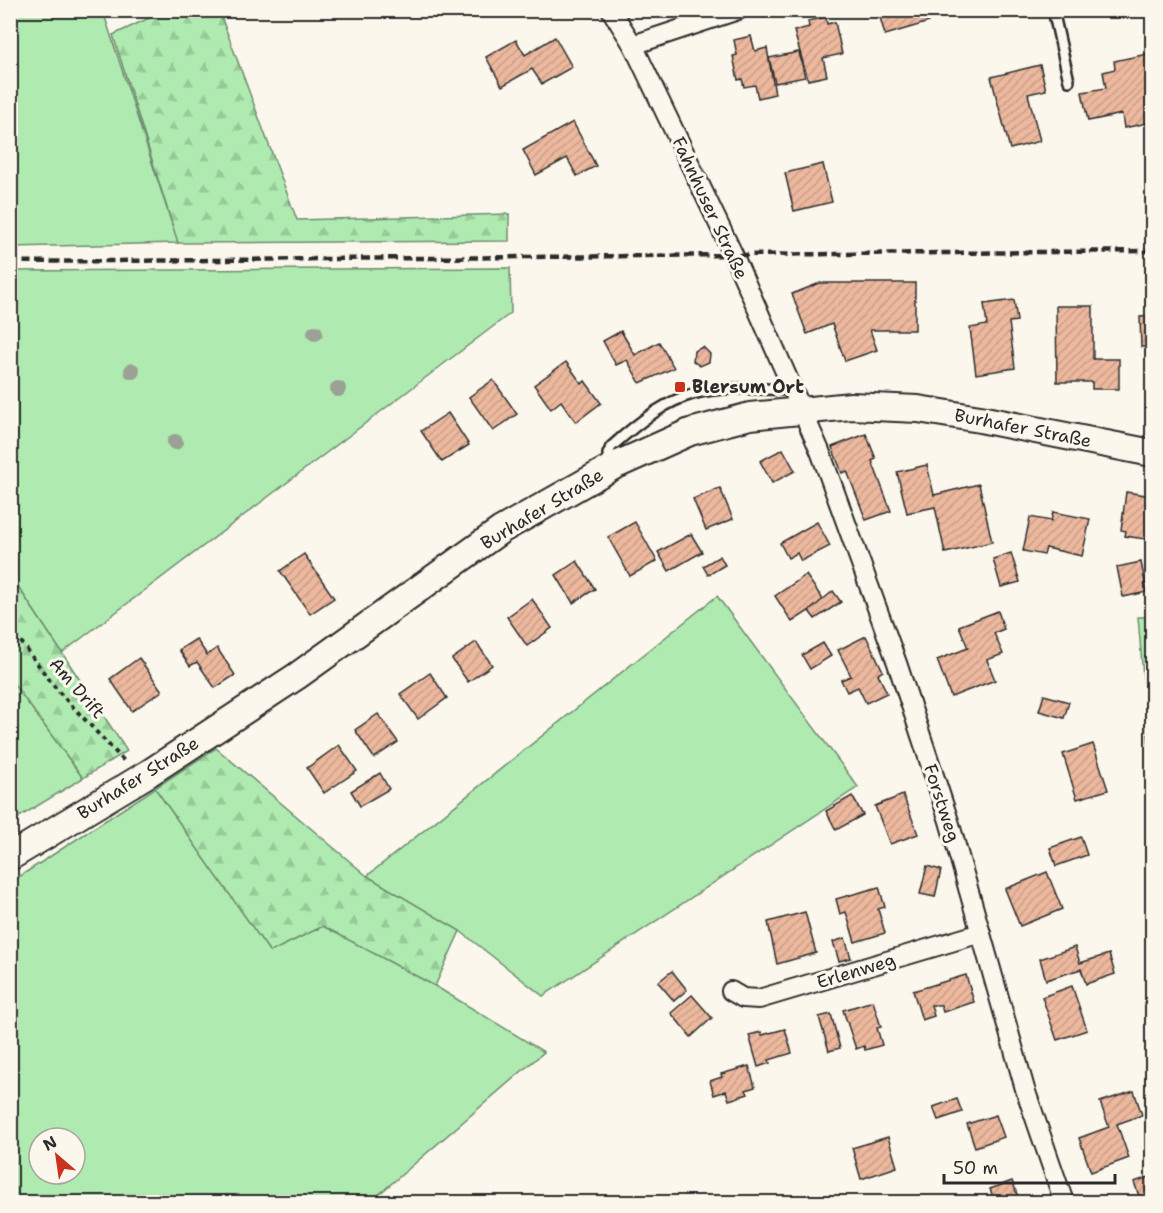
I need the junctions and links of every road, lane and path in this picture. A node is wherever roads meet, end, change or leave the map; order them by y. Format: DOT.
graph roads {
  1 [pos="611,10"];
  2 [pos="738,10"];
  3 [pos="1053,10"];
  4 [pos="633,45"];
  5 [pos="1069,81"];
  6 [pos="797,400"];
  7 [pos="1152,453"];
  8 [pos="614,466"];
  9 [pos="10,627"];
  10 [pos="127,764"];
  11 [pos="10,856"];
  12 [pos="981,933"];
  13 [pos="731,991"];
  14 [pos="1064,1203"];
  1 -- 4 [label="street, Fahnhuser Straße"];
  2 -- 4 [label="street"];
  3 -- 5 [label="lane"];
  4 -- 6 [label="street, Fahnhuser Straße"];
  6 -- 7 [label="main road, Burhafer Straße"];
  6 -- 8 [label="main road, Burhafer Straße"];
  6 -- 8 [label="lane"];
  6 -- 12 [label="street, Forstweg"];
  8 -- 11 [label="main road, Burhafer Straße"];
  9 -- 10 [label="path, Am Drift"];
  12 -- 13 [label="street, Erlenweg"];
  12 -- 14 [label="street, Forstweg"];
}
